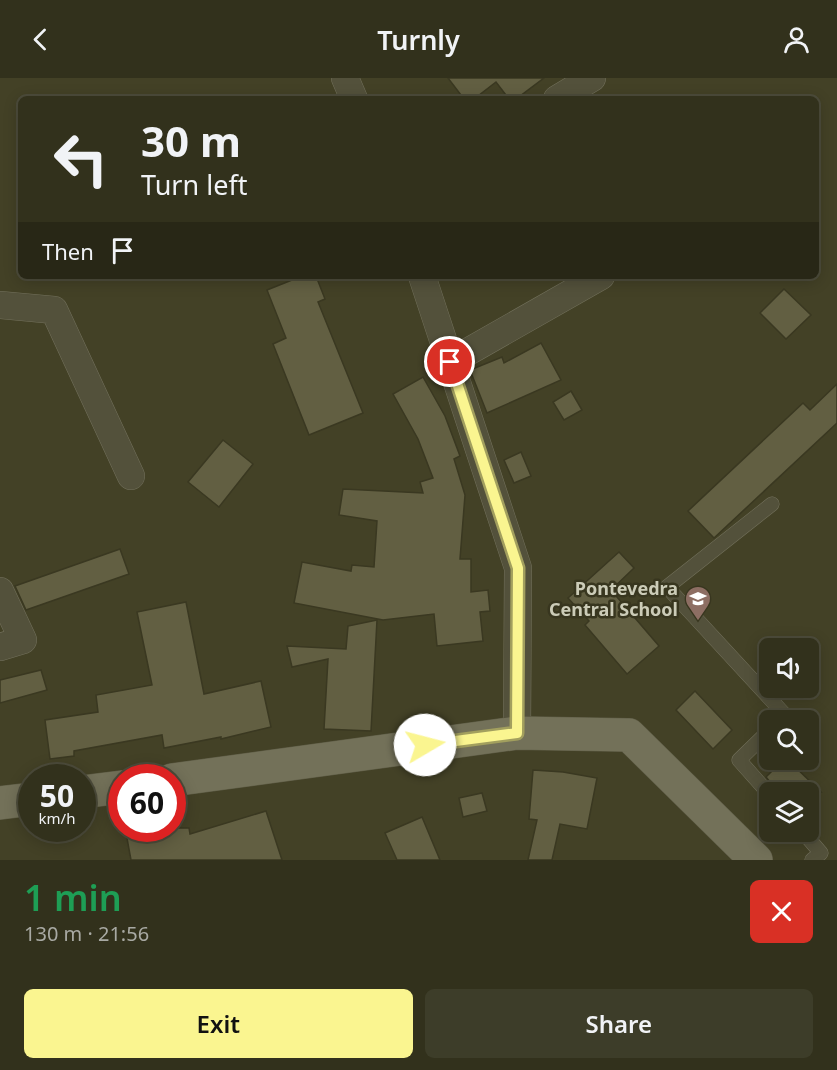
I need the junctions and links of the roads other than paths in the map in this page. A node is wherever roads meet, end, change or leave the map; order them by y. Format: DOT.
graph roads {
  1 [pos="345,78"];
  2 [pos="592,78"];
  3 [pos="353,96"];
  4 [pos="562,96"];
  5 [pos="423,279"];
  6 [pos="596,279"];
  7 [pos="0,305"];
  8 [pos="450,362"];
  9 [pos="131,476"];
  10 [pos="772,504"];
  11 [pos="0,591"];
  12 [pos="0,647"];
  13 [pos="780,710"];
  14 [pos="517,733"];
  15 [pos="759,741"];
  16 [pos="186,778"];
  17 [pos="759,783"];
  18 [pos="18,801"];
  19 [pos="0,803"];
  20 [pos="812,842"];
  21 [pos="756,860"];
  22 [pos="812,860"];
  1 -- 3 [label="street"];
  2 -- 4 [label="street"];
  5 -- 8 [label="street"];
  6 -- 8 [label="street"];
  7 -- 9 [label="street"];
  8 -- 14 [label="street"];
  10 -- 13 [label="lane"];
  11 -- 12 [label="street"];
  14 -- 16 [label="main road"];
  14 -- 21 [label="main road"];
  15 -- 17 [label="lane"];
  18 -- 19 [label="main road"];
  20 -- 22 [label="lane"];
}
